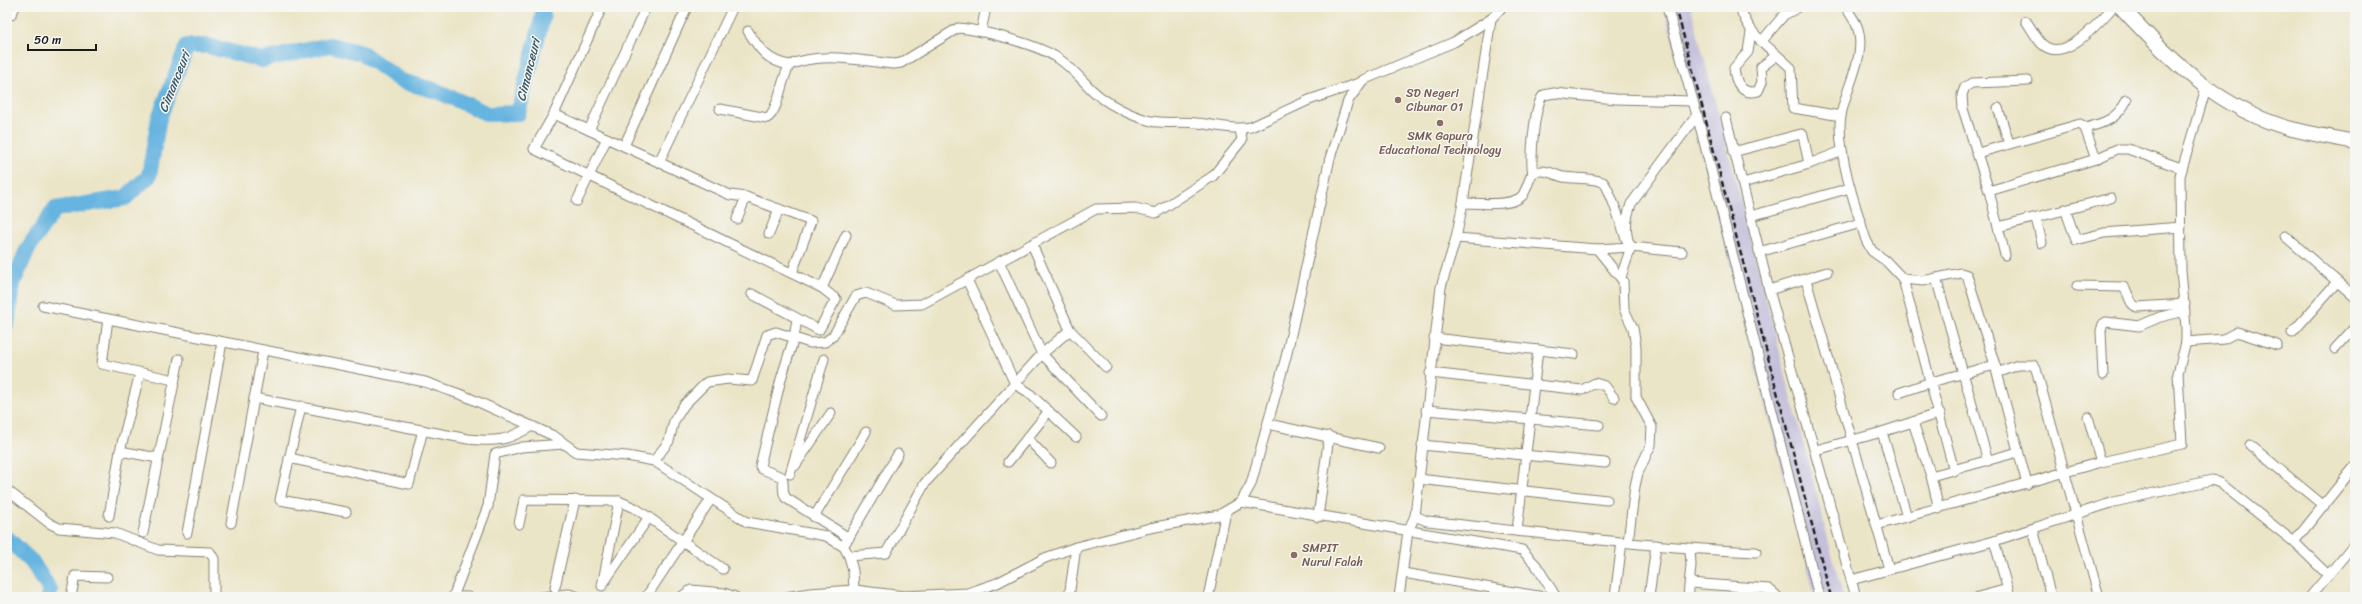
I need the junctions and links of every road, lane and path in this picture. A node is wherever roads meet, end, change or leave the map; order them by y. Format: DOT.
graph roads {
  1 [pos="15,7"];
  2 [pos="602,7"];
  3 [pos="646,7"];
  4 [pos="687,7"];
  5 [pos="733,7"];
  6 [pos="986,7"];
  7 [pos="1502,7"];
  8 [pos="1668,7"];
  9 [pos="1740,7"];
  10 [pos="1799,7"];
  11 [pos="1846,7"];
  12 [pos="2113,7"];
  13 [pos="2121,7"];
  14 [pos="7,15"];
  15 [pos="1491,19"];
  16 [pos="2026,21"];
  17 [pos="748,31"];
  18 [pos="981,32"];
  19 [pos="1752,32"];
  20 [pos="1761,42"];
  21 [pos="1776,56"];
  22 [pos="790,65"];
  23 [pos="2028,81"];
  24 [pos="1359,83"];
  25 [pos="2206,88"];
  26 [pos="1693,100"];
  27 [pos="2127,100"];
  28 [pos="1998,108"];
  29 [pos="720,109"];
  30 [pos="554,114"];
  31 [pos="1697,115"];
  32 [pos="1841,116"];
  33 [pos="1726,118"];
  34 [pos="2085,128"];
  35 [pos="1240,129"];
  36 [pos="589,130"];
  37 [pos="606,138"];
  38 [pos="2355,142"];
  39 [pos="2009,143"];
  40 [pos="624,146"];
  41 [pos="1842,151"];
  42 [pos="1733,152"];
  43 [pos="1978,153"];
  44 [pos="2096,159"];
  45 [pos="658,162"];
  46 [pos="1809,164"];
  47 [pos="2181,168"];
  48 [pos="1533,173"];
  49 [pos="589,176"];
  50 [pos="1743,183"];
  51 [pos="1850,188"];
  52 [pos="1989,191"];
  53 [pos="746,197"];
  54 [pos="2111,198"];
  55 [pos="577,201"];
  56 [pos="1463,203"];
  57 [pos="779,209"];
  58 [pos="2065,209"];
  59 [pos="1751,216"];
  60 [pos="2036,218"];
  61 [pos="737,219"];
  62 [pos="1861,223"];
  63 [pos="1998,227"];
  64 [pos="2181,227"];
  65 [pos="769,234"];
  66 [pos="846,235"];
  67 [pos="2285,236"];
  68 [pos="1456,238"];
  69 [pos="1629,243"];
  70 [pos="2042,243"];
  71 [pos="1034,249"];
  72 [pos="1597,249"];
  73 [pos="1682,252"];
  74 [pos="1759,252"];
  75 [pos="2005,255"];
  76 [pos="1001,266"];
  77 [pos="1827,272"];
  78 [pos="792,273"];
  79 [pos="1621,277"];
  80 [pos="1936,278"];
  81 [pos="1902,279"];
  82 [pos="1806,280"];
  83 [pos="2337,282"];
  84 [pos="969,284"];
  85 [pos="2077,286"];
  86 [pos="822,288"];
  87 [pos="1769,290"];
  88 [pos="752,294"];
  89 [pos="2355,297"];
  90 [pos="43,306"];
  91 [pos="2185,307"];
  92 [pos="108,319"];
  93 [pos="797,319"];
  94 [pos="2355,328"];
  95 [pos="1070,330"];
  96 [pos="2292,333"];
  97 [pos="794,338"];
  98 [pos="1434,338"];
  99 [pos="222,342"];
  100 [pos="2186,342"];
  101 [pos="2277,345"];
  102 [pos="2335,349"];
  103 [pos="1538,350"];
  104 [pos="263,351"];
  105 [pos="1042,354"];
  106 [pos="1574,354"];
  107 [pos="179,359"];
  108 [pos="824,359"];
  109 [pos="1106,367"];
  110 [pos="1996,369"];
  111 [pos="140,372"];
  112 [pos="1430,373"];
  113 [pos="1963,374"];
  114 [pos="2103,375"];
  115 [pos="174,380"];
  116 [pos="1931,382"];
  117 [pos="1015,384"];
  118 [pos="1534,386"];
  119 [pos="1899,393"];
  120 [pos="254,398"];
  121 [pos="1614,398"];
  122 [pos="300,406"];
  123 [pos="1426,410"];
  124 [pos="1049,411"];
  125 [pos="831,413"];
  126 [pos="1940,413"];
  127 [pos="1102,416"];
  128 [pos="2088,417"];
  129 [pos="1530,420"];
  130 [pos="1913,422"];
  131 [pos="1268,424"];
  132 [pos="1599,425"];
  133 [pos="532,426"];
  134 [pos="423,430"];
  135 [pos="866,432"];
  136 [pos="1882,432"];
  137 [pos="1328,436"];
  138 [pos="1076,437"];
  139 [pos="1027,438"];
  140 [pos="1852,439"];
  141 [pos="564,444"];
  142 [pos="1422,445"];
  143 [pos="2250,445"];
  144 [pos="1379,448"];
  145 [pos="120,450"];
  146 [pos="1816,450"];
  147 [pos="2018,452"];
  148 [pos="898,454"];
  149 [pos="1526,456"];
  150 [pos="158,458"];
  151 [pos="289,458"];
  152 [pos="654,461"];
  153 [pos="1988,461"];
  154 [pos="1008,462"];
  155 [pos="2101,462"];
  156 [pos="1051,463"];
  157 [pos="1605,463"];
  158 [pos="2355,466"];
  159 [pos="1954,471"];
  160 [pos="2065,472"];
  161 [pos="790,474"];
  162 [pos="1931,476"];
  163 [pos="1418,479"];
  164 [pos="784,482"];
  165 [pos="2027,484"];
  166 [pos="7,490"];
  167 [pos="1522,491"];
  168 [pos="575,500"];
  169 [pos="711,500"];
  170 [pos="1607,500"];
  171 [pos="619,501"];
  172 [pos="1241,502"];
  173 [pos="2324,506"];
  174 [pos="1939,509"];
  175 [pos="346,512"];
  176 [pos="1226,512"];
  177 [pos="2075,514"];
  178 [pos="109,516"];
  179 [pos="1318,516"];
  180 [pos="1415,516"];
  181 [pos="1907,516"];
  182 [pos="649,517"];
  183 [pos="814,517"];
  184 [pos="231,523"];
  185 [pos="519,524"];
  186 [pos="1877,525"];
  187 [pos="2032,529"];
  188 [pos="1408,531"];
  189 [pos="1518,531"];
  190 [pos="143,533"];
  191 [pos="187,533"];
  192 [pos="849,538"];
  193 [pos="1994,541"];
  194 [pos="682,542"];
  195 [pos="1625,542"];
  196 [pos="2294,542"];
  197 [pos="2355,543"];
  198 [pos="1656,545"];
  199 [pos="844,547"];
  200 [pos="1076,547"];
  201 [pos="1690,549"];
  202 [pos="1756,552"];
  203 [pos="849,556"];
  204 [pos="722,569"];
  205 [pos="1889,569"];
  206 [pos="1403,573"];
  207 [pos="2328,575"];
  208 [pos="107,577"];
  209 [pos="1851,580"];
  210 [pos="1690,583"];
  211 [pos="555,587"];
  212 [pos="854,590"];
  213 [pos="2009,593"];
  214 [pos="1531,596"];
  215 [pos="71,597"];
  216 [pos="214,597"];
  217 [pos="453,597"];
  218 [pos="457,597"];
  219 [pos="468,597"];
  220 [pos="541,597"];
  221 [pos="579,597"];
  222 [pos="646,597"];
  223 [pos="681,597"];
  224 [pos="735,597"];
  225 [pos="786,597"];
  226 [pos="1069,597"];
  227 [pos="1208,597"];
  228 [pos="1399,597"];
  229 [pos="1544,597"];
  230 [pos="1556,597"];
  231 [pos="1615,597"];
  232 [pos="1649,597"];
  233 [pos="1688,597"];
  234 [pos="1778,597"];
  235 [pos="1819,597"];
  236 [pos="1856,597"];
  237 [pos="1978,597"];
  238 [pos="2051,597"];
  239 [pos="2099,597"];
  240 [pos="2310,597"];
  1 -- 14 [label="street"];
  2 -- 30 [label="street"];
  3 -- 36 [label="street"];
  4 -- 40 [label="street"];
  5 -- 45 [label="street"];
  6 -- 18 [label="street"];
  7 -- 15 [label="street"];
  8 -- 26 [label="street"];
  9 -- 19 [label="street"];
  10 -- 20 [label="street"];
  11 -- 32 [label="street"];
  12 -- 16 [label="street"];
  13 -- 25 [label="main road"];
  15 -- 24 [label="street"];
  15 -- 56 [label="street"];
  17 -- 22 [label="street"];
  18 -- 22 [label="street"];
  18 -- 35 [label="street"];
  19 -- 20 [label="street"];
  19 -- 21 [label="street"];
  20 -- 21 [label="street"];
  21 -- 32 [label="street"];
  22 -- 29 [label="street"];
  23 -- 43 [label="street"];
  24 -- 35 [label="street"];
  24 -- 131 [label="street"];
  25 -- 38 [label="main road"];
  25 -- 47 [label="street"];
  26 -- 31 [label="street"];
  26 -- 48 [label="street"];
  27 -- 34 [label="street"];
  28 -- 39 [label="street"];
  30 -- 36 [label="street"];
  30 -- 49 [label="street"];
  31 -- 69 [label="street"];
  31 -- 235 [label="street"];
  32 -- 41 [label="street"];
  33 -- 42 [label="street"];
  34 -- 39 [label="street"];
  34 -- 44 [label="street"];
  35 -- 97 [label="street"];
  36 -- 37 [label="street"];
  37 -- 40 [label="street"];
  37 -- 49 [label="street"];
  39 -- 43 [label="street"];
  40 -- 45 [label="street"];
  41 -- 46 [label="street"];
  41 -- 51 [label="street"];
  42 -- 46 [label="street"];
  42 -- 50 [label="street"];
  43 -- 52 [label="street"];
  44 -- 47 [label="street"];
  44 -- 52 [label="street"];
  45 -- 53 [label="street"];
  46 -- 50 [label="street"];
  47 -- 64 [label="street"];
  48 -- 56 [label="street"];
  48 -- 69 [label="street"];
  49 -- 55 [label="street"];
  49 -- 78 [label="street"];
  50 -- 59 [label="street"];
  51 -- 59 [label="street"];
  51 -- 62 [label="street"];
  52 -- 63 [label="street"];
  53 -- 57 [label="street"];
  53 -- 61 [label="street"];
  54 -- 58 [label="street"];
  56 -- 68 [label="street"];
  57 -- 65 [label="street"];
  57 -- 78 [label="street"];
  58 -- 60 [label="street"];
  58 -- 64 [label="street"];
  59 -- 74 [label="street"];
  60 -- 63 [label="street"];
  60 -- 70 [label="street"];
  62 -- 74 [label="street"];
  62 -- 81 [label="street"];
  63 -- 75 [label="street"];
  64 -- 91 [label="street"];
  66 -- 86 [label="street"];
  67 -- 83 [label="street"];
  68 -- 72 [label="street"];
  68 -- 98 [label="street"];
  69 -- 72 [label="street"];
  69 -- 73 [label="street"];
  69 -- 79 [label="street"];
  71 -- 95 [label="street"];
  72 -- 79 [label="street"];
  74 -- 87 [label="street"];
  76 -- 105 [label="street"];
  77 -- 82 [label="street"];
  78 -- 86 [label="street"];
  79 -- 195 [label="street"];
  80 -- 81 [label="street"];
  80 -- 110 [label="street"];
  80 -- 113 [label="street"];
  81 -- 116 [label="street"];
  82 -- 87 [label="street"];
  82 -- 140 [label="street"];
  83 -- 89 [label="street"];
  83 -- 96 [label="street"];
  84 -- 117 [label="street"];
  85 -- 91 [label="street"];
  86 -- 93 [label="street"];
  87 -- 146 [label="street"];
  88 -- 93 [label="street"];
  90 -- 92 [label="street"];
  91 -- 100 [label="street"];
  91 -- 114 [label="street"];
  92 -- 99 [label="street"];
  92 -- 111 [label="street"];
  93 -- 97 [label="street"];
  94 -- 102 [label="street"];
  95 -- 105 [label="street"];
  95 -- 109 [label="street"];
  97 -- 152 [label="street"];
  97 -- 164 [label="street"];
  98 -- 103 [label="street"];
  98 -- 112 [label="street"];
  99 -- 104 [label="street"];
  99 -- 191 [label="street"];
  100 -- 101 [label="street"];
  100 -- 155 [label="street"];
  103 -- 106 [label="street"];
  103 -- 118 [label="street"];
  104 -- 120 [label="street"];
  104 -- 133 [label="street"];
  105 -- 117 [label="street"];
  105 -- 127 [label="street"];
  107 -- 115 [label="street"];
  108 -- 161 [label="street"];
  110 -- 113 [label="street"];
  110 -- 147 [label="street"];
  110 -- 160 [label="street"];
  111 -- 115 [label="street"];
  111 -- 145 [label="street"];
  112 -- 118 [label="street"];
  112 -- 123 [label="street"];
  113 -- 116 [label="street"];
  113 -- 153 [label="street"];
  115 -- 150 [label="street"];
  116 -- 119 [label="street"];
  116 -- 126 [label="street"];
  117 -- 124 [label="street"];
  117 -- 203 [label="street"];
  118 -- 121 [label="street"];
  118 -- 129 [label="street"];
  120 -- 122 [label="street"];
  120 -- 184 [label="street"];
  122 -- 134 [label="street"];
  122 -- 151 [label="street"];
  123 -- 129 [label="street"];
  123 -- 142 [label="street"];
  124 -- 138 [label="street"];
  124 -- 139 [label="street"];
  125 -- 161 [label="street"];
  126 -- 130 [label="street"];
  126 -- 159 [label="street"];
  128 -- 155 [label="street"];
  129 -- 132 [label="street"];
  129 -- 149 [label="street"];
  130 -- 136 [label="street"];
  130 -- 162 [label="street"];
  131 -- 137 [label="street"];
  131 -- 172 [label="street"];
  133 -- 134 [label="street"];
  133 -- 141 [label="street"];
  134 -- 151 [label="street"];
  135 -- 183 [label="street"];
  136 -- 140 [label="street"];
  136 -- 181 [label="street"];
  137 -- 144 [label="street"];
  137 -- 179 [label="street"];
  139 -- 154 [label="street"];
  139 -- 156 [label="street"];
  140 -- 146 [label="street"];
  140 -- 186 [label="street"];
  141 -- 152 [label="street"];
  141 -- 217 [label="street"];
  142 -- 149 [label="street"];
  142 -- 163 [label="street"];
  143 -- 173 [label="street"];
  145 -- 150 [label="street"];
  145 -- 178 [label="street"];
  146 -- 209 [label="street"];
  147 -- 153 [label="street"];
  147 -- 165 [label="street"];
  148 -- 192 [label="street"];
  149 -- 157 [label="street"];
  149 -- 167 [label="street"];
  150 -- 190 [label="street"];
  151 -- 175 [label="street"];
  152 -- 169 [label="street"];
  153 -- 159 [label="street"];
  155 -- 160 [label="street"];
  158 -- 173 [label="street"];
  159 -- 162 [label="street"];
  160 -- 165 [label="street"];
  160 -- 177 [label="street"];
  161 -- 164 [label="street"];
  162 -- 174 [label="street"];
  163 -- 167 [label="street"];
  163 -- 180 [label="street"];
  164 -- 183 [label="street"];
  165 -- 174 [label="street"];
  166 -- 216 [label="street"];
  167 -- 170 [label="street"];
  167 -- 189 [label="street"];
  168 -- 171 [label="street"];
  168 -- 185 [label="street"];
  168 -- 211 [label="street"];
  169 -- 194 [label="street"];
  169 -- 199 [label="street"];
  171 -- 182 [label="street"];
  171 -- 182 [label="street"];
  172 -- 176 [label="street"];
  172 -- 179 [label="street"];
  173 -- 196 [label="street"];
  174 -- 181 [label="street"];
  176 -- 200 [label="street"];
  176 -- 227 [label="street"];
  177 -- 187 [label="street"];
  177 -- 196 [label="street"];
  177 -- 239 [label="street"];
  179 -- 188 [label="street"];
  180 -- 188 [label="street"];
  180 -- 189 [label="street"];
  181 -- 186 [label="street"];
  182 -- 194 [label="street"];
  183 -- 192 [label="street"];
  186 -- 205 [label="street"];
  187 -- 193 [label="street"];
  187 -- 238 [label="street"];
  188 -- 206 [label="street"];
  188 -- 230 [label="street"];
  189 -- 195 [label="street"];
  192 -- 199 [label="street"];
  193 -- 205 [label="street"];
  193 -- 213 [label="street"];
  194 -- 204 [label="street"];
  194 -- 222 [label="street"];
  195 -- 198 [label="street"];
  195 -- 231 [label="street"];
  196 -- 207 [label="street"];
  197 -- 207 [label="street"];
  198 -- 201 [label="street"];
  198 -- 232 [label="street"];
  199 -- 203 [label="street"];
  200 -- 212 [label="street"];
  200 -- 226 [label="street"];
  201 -- 202 [label="street"];
  201 -- 210 [label="street"];
  203 -- 212 [label="street"];
  205 -- 209 [label="street"];
  206 -- 214 [label="street"];
  206 -- 228 [label="street"];
  207 -- 240 [label="street"];
  208 -- 215 [label="street"];
  209 -- 236 [label="street"];
  210 -- 233 [label="street"];
  210 -- 234 [label="street"];
  212 -- 225 [label="street"];
  213 -- 237 [label="street"];
  214 -- 229 [label="street"];
  218 -- 219 [label="street"];
  220 -- 221 [label="street"];
  223 -- 224 [label="street"];
}
